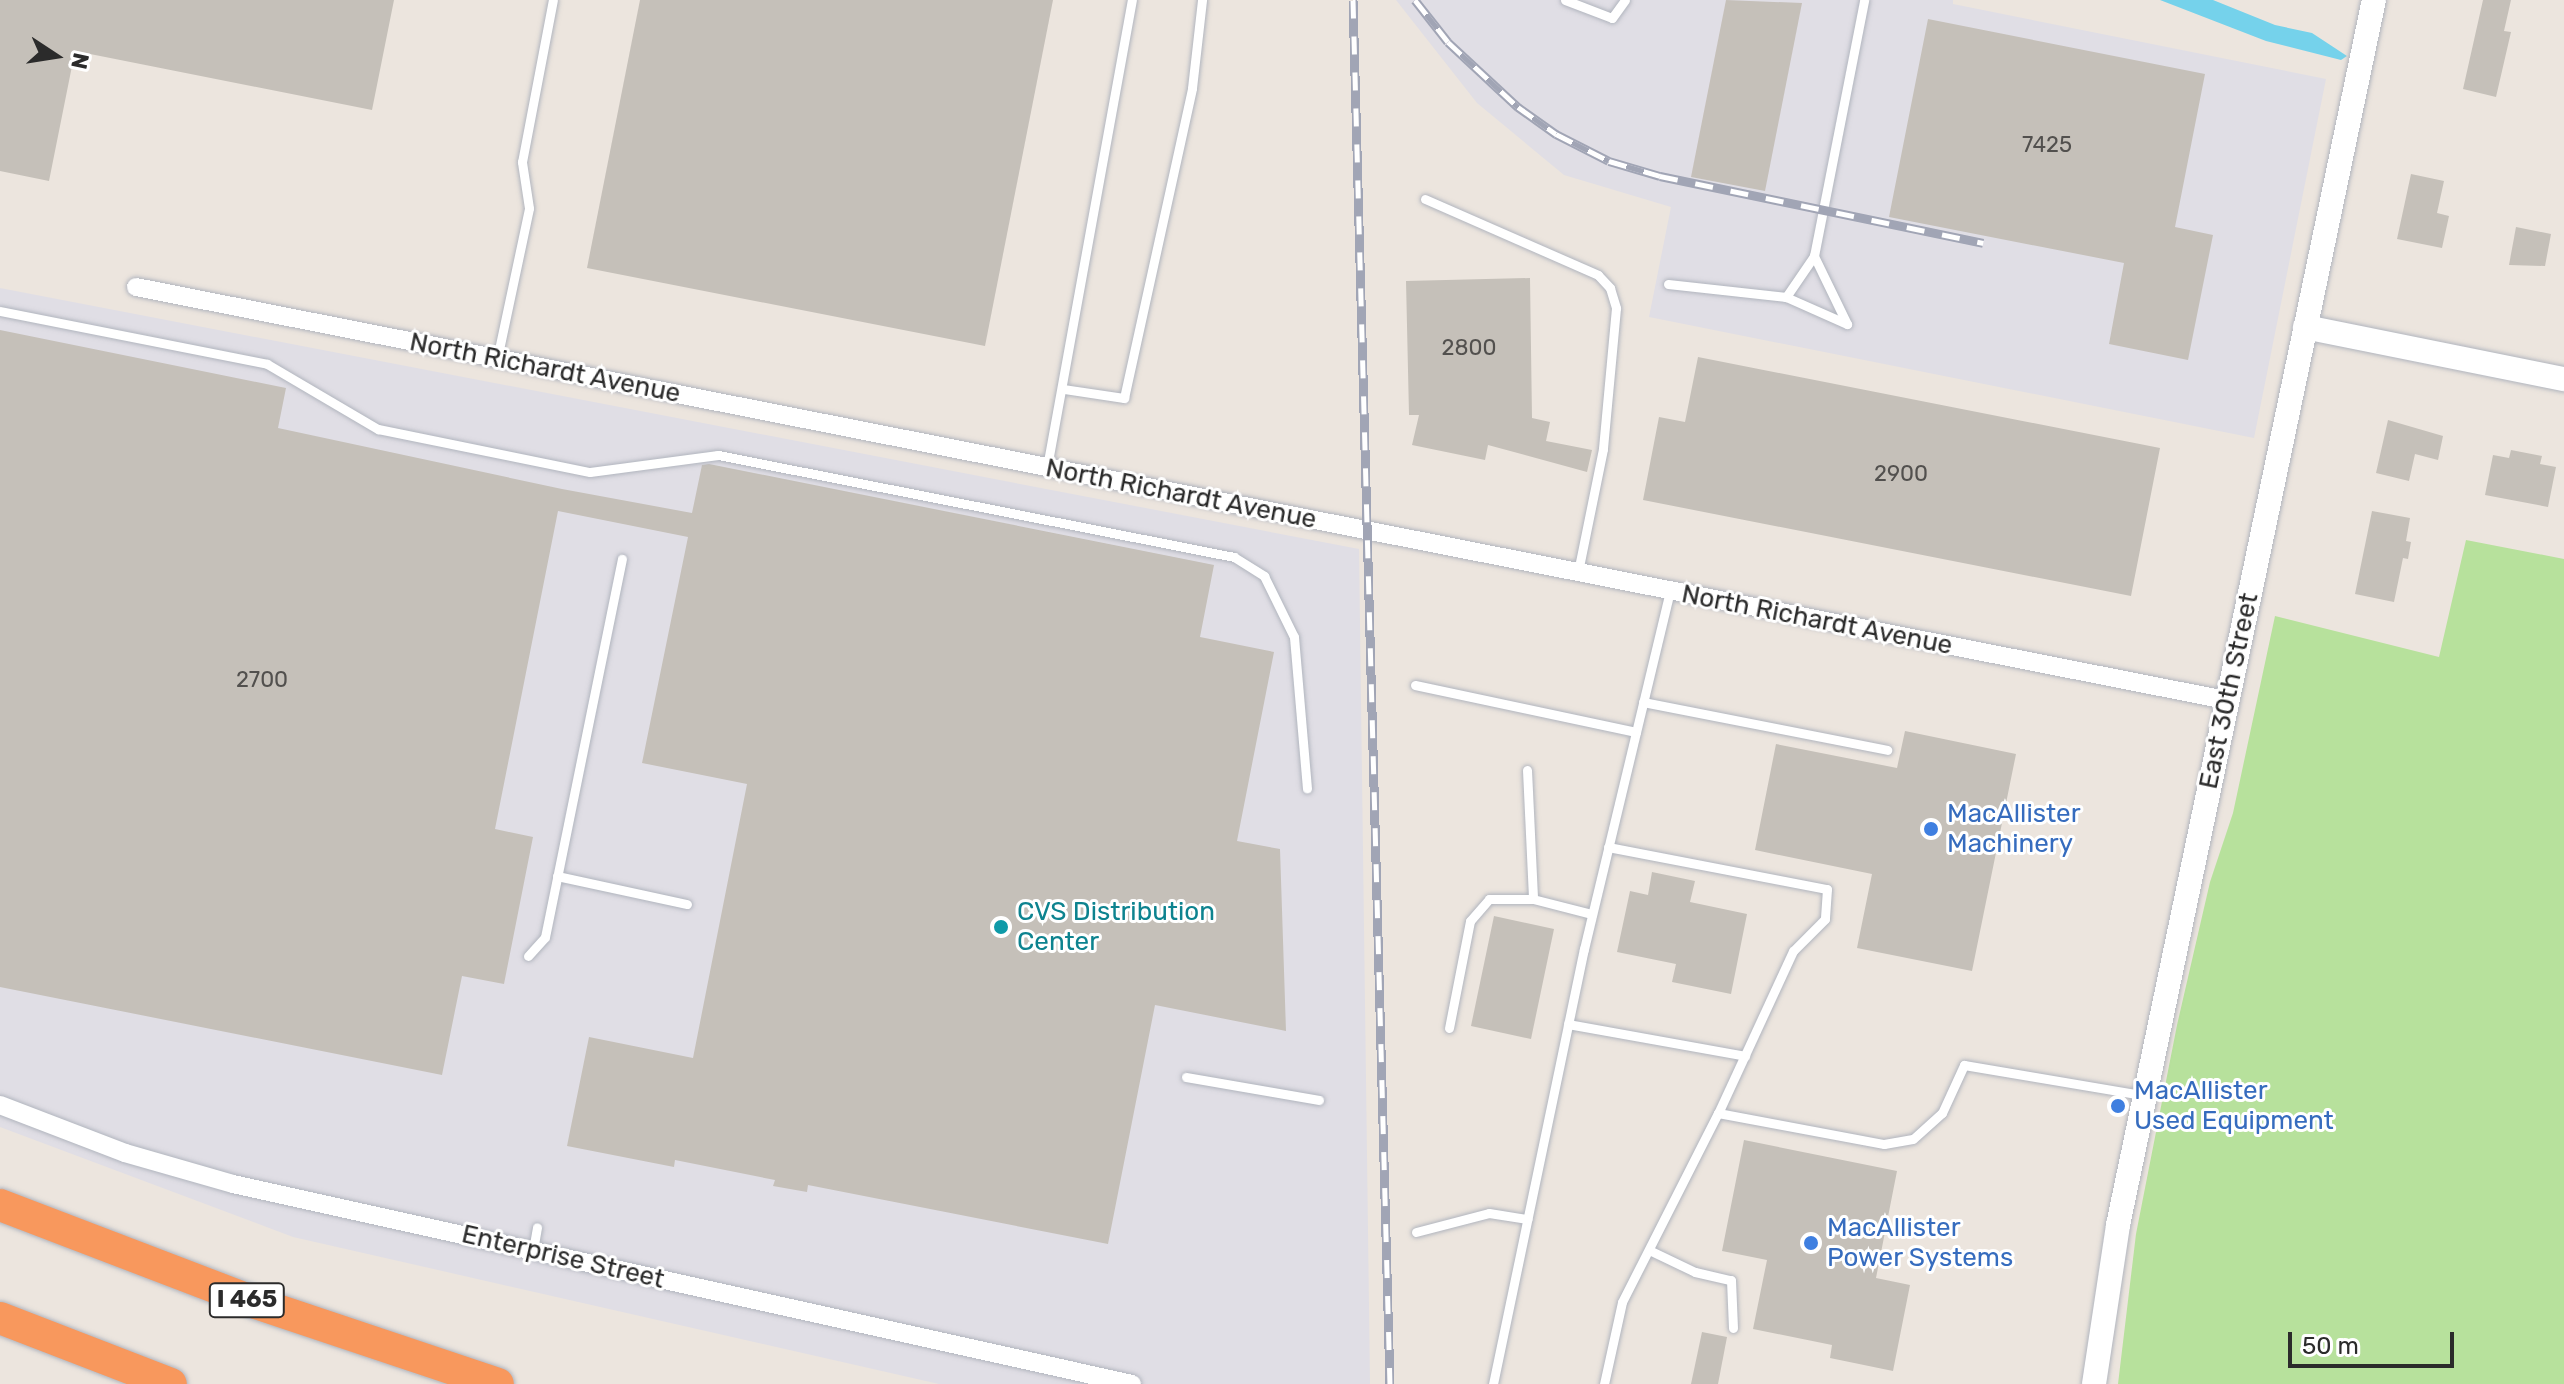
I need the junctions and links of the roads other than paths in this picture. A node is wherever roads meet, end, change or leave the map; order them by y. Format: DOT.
graph roads {
  1 [pos="553,0"];
  2 [pos="1132,0"];
  3 [pos="1202,0"];
  4 [pos="1565,0"];
  5 [pos="1625,0"];
  6 [pos="1864,0"];
  7 [pos="2374,0"];
  8 [pos="1425,199"];
  9 [pos="1814,256"];
  10 [pos="1668,284"];
  11 [pos="136,287"];
  12 [pos="1786,297"];
  13 [pos="0,311"];
  14 [pos="2305,327"];
  15 [pos="497,359"];
  16 [pos="2564,379"];
  17 [pos="1064,389"];
  18 [pos="1047,467"];
  19 [pos="622,559"];
  20 [pos="1578,572"];
  21 [pos="1670,591"];
  22 [pos="1415,685"];
  23 [pos="2226,700"];
  24 [pos="1643,702"];
  25 [pos="1636,732"];
  26 [pos="1887,750"];
  27 [pos="1527,770"];
  28 [pos="1307,788"];
  29 [pos="1608,847"];
  30 [pos="557,876"];
  31 [pos="1533,899"];
  32 [pos="687,904"];
  33 [pos="1592,914"];
  34 [pos="528,956"];
  35 [pos="1568,1024"];
  36 [pos="1449,1028"];
  37 [pos="1745,1056"];
  38 [pos="1186,1077"];
  39 [pos="2145,1096"];
  40 [pos="1319,1100"];
  41 [pos="0,1105"];
  42 [pos="1718,1113"];
  43 [pos="0,1205"];
  44 [pos="1528,1219"];
  45 [pos="537,1227"];
  46 [pos="1416,1232"];
  47 [pos="533,1250"];
  48 [pos="1649,1250"];
  49 [pos="0,1318"];
  50 [pos="1733,1328"];
  51 [pos="171,1384"];
  52 [pos="498,1384"];
  53 [pos="1132,1384"];
  54 [pos="1493,1384"];
  55 [pos="1604,1384"];
  56 [pos="2094,1384"];
  1 -- 15 [label="lane"];
  2 -- 17 [label="lane"];
  3 -- 17 [label="lane"];
  4 -- 5 [label="lane"];
  6 -- 9 [label="lane"];
  7 -- 14 [label="main road, East 30th Street"];
  8 -- 20 [label="lane"];
  9 -- 12 [label="lane"];
  9 -- 12 [label="lane"];
  10 -- 12 [label="lane"];
  11 -- 15 [label="street, North Richardt Avenue"];
  13 -- 28 [label="lane"];
  14 -- 16 [label="main road"];
  14 -- 23 [label="main road, East 30th Street"];
  15 -- 18 [label="street, North Richardt Avenue"];
  17 -- 18 [label="lane"];
  18 -- 20 [label="street, North Richardt Avenue"];
  19 -- 30 [label="lane"];
  20 -- 21 [label="street, North Richardt Avenue"];
  21 -- 23 [label="street, North Richardt Avenue"];
  21 -- 24 [label="lane"];
  22 -- 25 [label="lane"];
  23 -- 39 [label="main road, East 30th Street"];
  24 -- 25 [label="lane"];
  24 -- 26 [label="lane"];
  25 -- 29 [label="lane"];
  27 -- 31 [label="lane"];
  29 -- 33 [label="lane"];
  29 -- 37 [label="lane"];
  30 -- 32 [label="lane"];
  30 -- 34 [label="lane"];
  31 -- 33 [label="lane"];
  31 -- 36 [label="lane"];
  33 -- 35 [label="lane"];
  35 -- 37 [label="lane"];
  35 -- 44 [label="lane"];
  37 -- 42 [label="lane"];
  38 -- 40 [label="lane"];
  39 -- 42 [label="lane"];
  39 -- 56 [label="main road, East 30th Street"];
  41 -- 47 [label="street, Enterprise Street"];
  42 -- 48 [label="lane"];
  43 -- 52 [label="highway, I 465"];
  44 -- 46 [label="lane"];
  44 -- 54 [label="lane"];
  45 -- 47 [label="lane"];
  47 -- 53 [label="street, Enterprise Street"];
  48 -- 50 [label="lane"];
  48 -- 55 [label="lane"];
  49 -- 51 [label="highway"];
}
